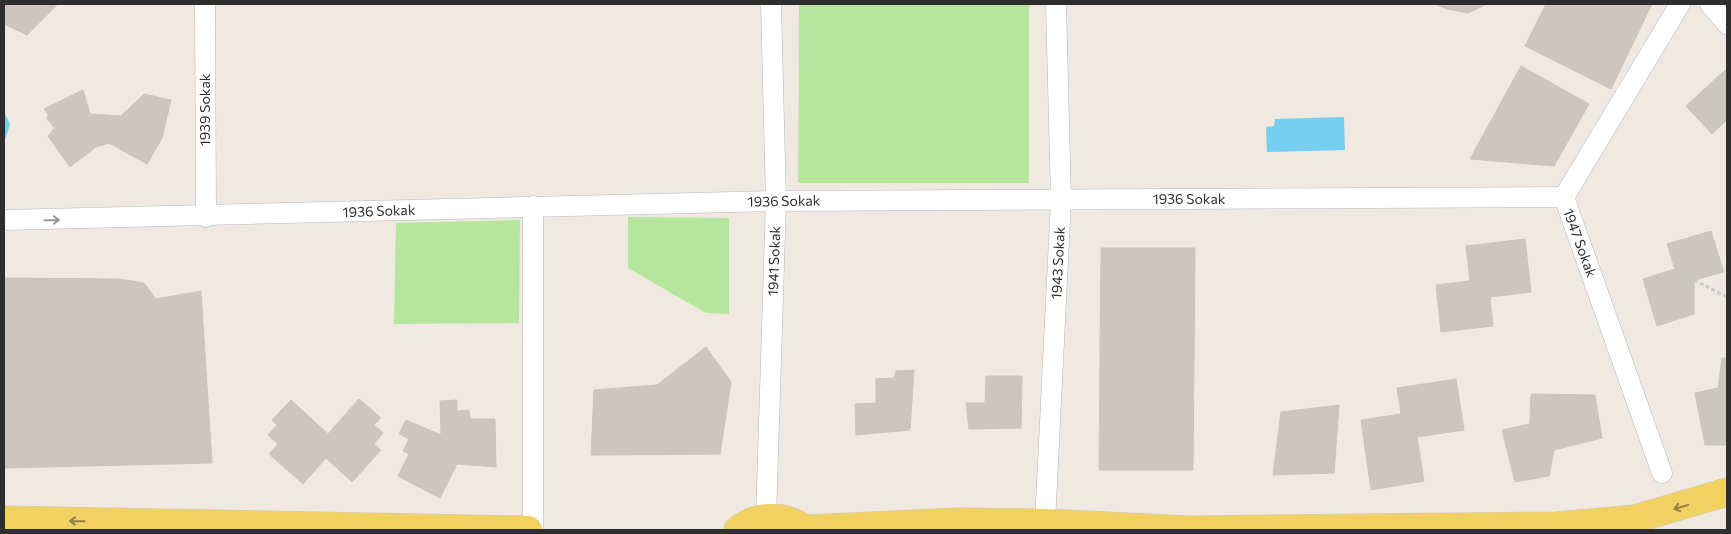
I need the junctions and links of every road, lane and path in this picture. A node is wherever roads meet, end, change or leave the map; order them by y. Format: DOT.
graph roads {
  1 [pos="205,4"];
  2 [pos="771,4"];
  3 [pos="1056,4"];
  4 [pos="1680,4"];
  5 [pos="1710,4"];
  6 [pos="1727,24"];
  7 [pos="1564,197"];
  8 [pos="1061,200"];
  9 [pos="776,201"];
  10 [pos="533,206"];
  11 [pos="206,217"];
  12 [pos="4,220"];
  13 [pos="1694,280"];
  14 [pos="1727,297"];
  15 [pos="1662,473"];
  16 [pos="1727,492"];
  17 [pos="766,518"];
  18 [pos="4,520"];
  19 [pos="1045,522"];
  20 [pos="528,530"];
  21 [pos="533,530"];
  22 [pos="738,530"];
  23 [pos="806,530"];
  1 -- 11 [label="street, 1939 Sokak"];
  2 -- 9 [label="street, 1941 Sokak"];
  3 -- 8 [label="street, 1943 Sokak"];
  4 -- 7 [label="street, 1947 Sokak"];
  5 -- 6 [label="street"];
  7 -- 8 [label="street, 1936 Sokak"];
  7 -- 15 [label="street, 1947 Sokak"];
  8 -- 9 [label="street, 1936 Sokak"];
  8 -- 19 [label="street, 1943 Sokak"];
  9 -- 10 [label="street, 1936 Sokak"];
  9 -- 17 [label="street, 1941 Sokak"];
  10 -- 11 [label="street, 1936 Sokak"];
  10 -- 21 [label="street"];
  12 -- 11 [label="street, 1936 Sokak, one-way"];
  13 -- 14 [label="path"];
  16 -- 19 [label="main road, one-way"];
  17 -- 22 [label="main road"];
  17 -- 23 [label="main road"];
  20 -- 18 [label="main road, one-way"];
  19 -- 23 [label="main road"];
}
